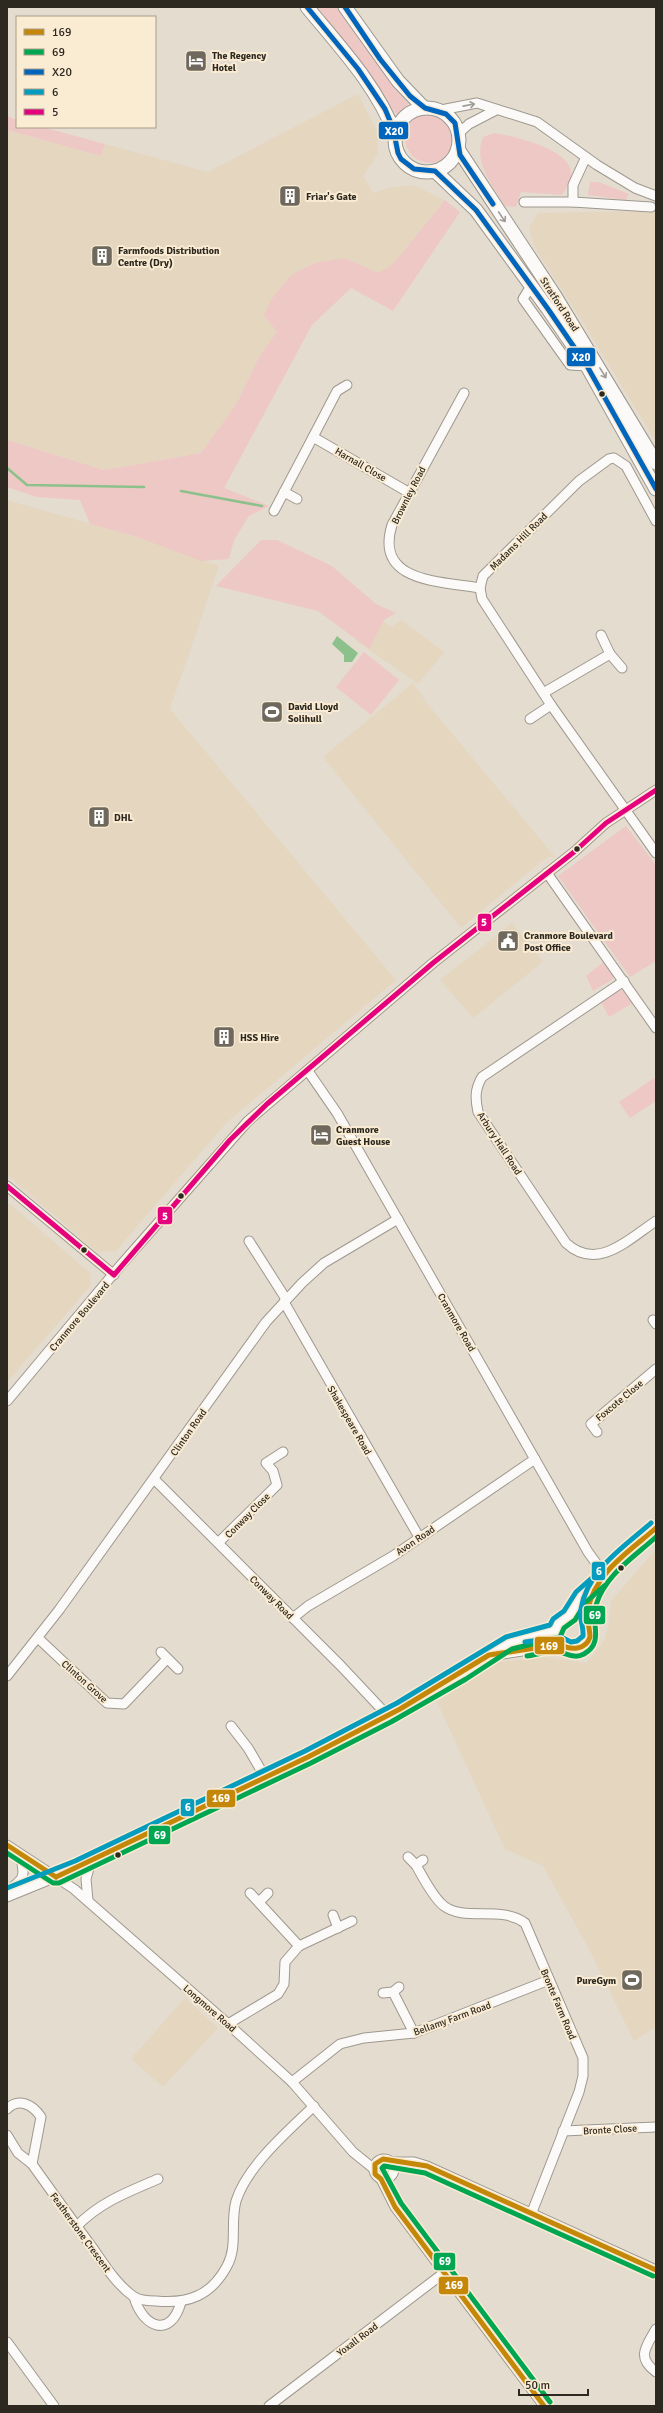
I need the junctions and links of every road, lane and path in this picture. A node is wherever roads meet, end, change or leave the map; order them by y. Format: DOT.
graph roads {
  1 [pos="307,7"];
  2 [pos="345,7"];
  3 [pos="423,107"];
  4 [pos="441,110"];
  5 [pos="496,110"];
  6 [pos="459,133"];
  7 [pos="395,134"];
  8 [pos="458,149"];
  9 [pos="586,157"];
  10 [pos="435,171"];
  11 [pos="656,196"];
  12 [pos="524,202"];
  13 [pos="573,202"];
  14 [pos="651,206"];
  15 [pos="347,385"];
  16 [pos="464,393"];
  17 [pos="313,436"];
  18 [pos="656,463"];
  19 [pos="656,489"];
  20 [pos="284,492"];
  21 [pos="408,492"];
  22 [pos="297,499"];
  23 [pos="274,511"];
  24 [pos="656,521"];
  25 [pos="480,588"];
  26 [pos="600,635"];
  27 [pos="610,654"];
  28 [pos="622,668"];
  29 [pos="545,692"];
  30 [pos="551,705"];
  31 [pos="530,719"];
  32 [pos="656,790"];
  33 [pos="625,809"];
  34 [pos="656,853"];
  35 [pos="547,873"];
  36 [pos="624,981"];
  37 [pos="656,1028"];
  38 [pos="308,1071"];
  39 [pos="7,1186"];
  40 [pos="398,1219"];
  41 [pos="656,1221"];
  42 [pos="249,1241"];
  43 [pos="114,1275"];
  44 [pos="285,1300"];
  45 [pos="656,1369"];
  46 [pos="7,1401"];
  47 [pos="597,1432"];
  48 [pos="283,1452"];
  49 [pos="535,1459"];
  50 [pos="154,1479"];
  51 [pos="656,1528"];
  52 [pos="419,1537"];
  53 [pos="219,1542"];
  54 [pos="601,1578"];
  55 [pos="569,1616"];
  56 [pos="293,1618"];
  57 [pos="587,1622"];
  58 [pos="556,1631"];
  59 [pos="38,1638"];
  60 [pos="561,1644"];
  61 [pos="489,1655"];
  62 [pos="178,1668"];
  63 [pos="7,1676"];
  64 [pos="388,1716"];
  65 [pos="231,1726"];
  66 [pos="265,1778"];
  67 [pos="7,1845"];
  68 [pos="20,1854"];
  69 [pos="408,1857"];
  70 [pos="91,1861"];
  71 [pos="56,1877"];
  72 [pos="7,1891"];
  73 [pos="268,1892"];
  74 [pos="250,1893"];
  75 [pos="7,1896"];
  76 [pos="88,1901"];
  77 [pos="259,1902"];
  78 [pos="333,1915"];
  79 [pos="352,1921"];
  80 [pos="338,1928"];
  81 [pos="299,1946"];
  82 [pos="549,1980"];
  83 [pos="383,1993"];
  84 [pos="228,2024"];
  85 [pos="414,2033"];
  86 [pos="292,2082"];
  87 [pos="314,2106"];
  88 [pos="7,2109"];
  89 [pos="656,2127"];
  90 [pos="563,2132"];
  91 [pos="7,2134"];
  92 [pos="391,2162"];
  93 [pos="32,2164"];
  94 [pos="376,2165"];
  95 [pos="435,2170"];
  96 [pos="388,2176"];
  97 [pos="158,2179"];
  98 [pos="532,2212"];
  99 [pos="77,2226"];
  100 [pos="656,2270"];
  101 [pos="445,2272"];
  102 [pos="134,2297"];
  103 [pos="181,2302"];
  104 [pos="656,2328"];
  105 [pos="7,2342"];
  106 [pos="656,2372"];
  107 [pos="54,2406"];
  108 [pos="269,2406"];
  109 [pos="544,2406"];
  1 -- 7 [label="highway"];
  2 -- 3 [label="highway"];
  3 -- 4 [label="highway"];
  3 -- 7 [label="highway"];
  4 -- 5 [label="street, one-way"];
  4 -- 6 [label="highway"];
  5 -- 6 [label="street"];
  5 -- 9 [label="street"];
  6 -- 8 [label="highway"];
  7 -- 10 [label="highway"];
  8 -- 10 [label="highway"];
  8 -- 18 [label="highway, Stratford Road, one-way"];
  9 -- 11 [label="street"];
  9 -- 13 [label="street"];
  10 -- 19 [label="highway, Stratford Road"];
  12 -- 13 [label="street"];
  13 -- 14 [label="street"];
  15 -- 17 [label="street"];
  16 -- 21 [label="street, Brownley Road"];
  17 -- 20 [label="street"];
  17 -- 21 [label="street, Harnall Close"];
  20 -- 22 [label="street"];
  20 -- 23 [label="street"];
  21 -- 25 [label="street, Brownley Road"];
  24 -- 25 [label="street, Madams Hill Road"];
  25 -- 29 [label="street"];
  26 -- 27 [label="street"];
  27 -- 28 [label="street"];
  27 -- 29 [label="street"];
  29 -- 30 [label="street"];
  30 -- 31 [label="street"];
  30 -- 33 [label="street"];
  32 -- 33 [label="street, Cranmore Boulevard"];
  33 -- 34 [label="street"];
  33 -- 35 [label="street, Cranmore Boulevard"];
  35 -- 36 [label="street"];
  35 -- 38 [label="street, Cranmore Boulevard"];
  36 -- 37 [label="street"];
  36 -- 41 [label="street, Arbury Hall Road"];
  38 -- 40 [label="street, Cranmore Road"];
  38 -- 43 [label="street, Cranmore Boulevard"];
  39 -- 43 [label="street"];
  40 -- 44 [label="street, Clinton Road"];
  40 -- 49 [label="street, Cranmore Road"];
  42 -- 44 [label="street, Shakespeare Road"];
  43 -- 46 [label="street, Cranmore Boulevard"];
  44 -- 50 [label="street, Clinton Road"];
  44 -- 52 [label="street, Shakespeare Road"];
  45 -- 47 [label="street, Foxcote Close"];
  48 -- 53 [label="street, Conway Close"];
  49 -- 52 [label="street, Avon Road"];
  49 -- 54 [label="street, Cranmore Road"];
  50 -- 53 [label="street, Conway Road"];
  50 -- 59 [label="street, Clinton Road"];
  51 -- 54 [label="main road"];
  52 -- 56 [label="street, Avon Road"];
  53 -- 56 [label="street, Conway Road"];
  54 -- 55 [label="main road"];
  54 -- 57 [label="main road"];
  55 -- 57 [label="main road"];
  55 -- 58 [label="main road"];
  56 -- 64 [label="street, Conway Road"];
  57 -- 60 [label="main road"];
  58 -- 60 [label="main road"];
  58 -- 61 [label="main road"];
  59 -- 62 [label="street, Clinton Grove"];
  59 -- 63 [label="street, Clinton Road"];
  60 -- 61 [label="main road"];
  61 -- 64 [label="main road"];
  64 -- 66 [label="main road"];
  65 -- 66 [label="street"];
  66 -- 70 [label="main road"];
  67 -- 68 [label="street, Longmore Road"];
  68 -- 71 [label="street, Longmore Road"];
  68 -- 72 [label="street"];
  69 -- 82 [label="street, Bronte Farm Road"];
  70 -- 71 [label="main road"];
  70 -- 76 [label="street"];
  71 -- 75 [label="main road"];
  71 -- 76 [label="street, Longmore Road"];
  73 -- 77 [label="street"];
  74 -- 77 [label="street"];
  76 -- 84 [label="street, Longmore Road"];
  77 -- 81 [label="street"];
  78 -- 80 [label="street"];
  79 -- 80 [label="street"];
  80 -- 81 [label="street"];
  81 -- 84 [label="street"];
  82 -- 85 [label="street, Bellamy Farm Road"];
  82 -- 90 [label="street, Bronte Farm Road"];
  83 -- 85 [label="street"];
  84 -- 86 [label="street, Longmore Road"];
  85 -- 86 [label="street, Bellamy Farm Road"];
  86 -- 87 [label="street, Longmore Road"];
  87 -- 94 [label="street, Longmore Road"];
  87 -- 103 [label="street"];
  88 -- 93 [label="street"];
  89 -- 90 [label="street, Bronte Close"];
  90 -- 98 [label="street, Bronte Farm Road"];
  91 -- 93 [label="street, Featherstone Crescent"];
  92 -- 94 [label="street"];
  92 -- 95 [label="street"];
  92 -- 96 [label="street"];
  93 -- 99 [label="street, Featherstone Crescent"];
  94 -- 96 [label="street, Longmore Road"];
  95 -- 96 [label="street"];
  95 -- 98 [label="street"];
  96 -- 101 [label="street"];
  97 -- 99 [label="street"];
  98 -- 100 [label="street"];
  99 -- 102 [label="street, Featherstone Crescent"];
  101 -- 108 [label="street, Yoxall Road"];
  101 -- 109 [label="street"];
  102 -- 103 [label="street"];
  102 -- 103 [label="street, Featherstone Crescent"];
  104 -- 106 [label="street"];
  105 -- 107 [label="street"];
}
